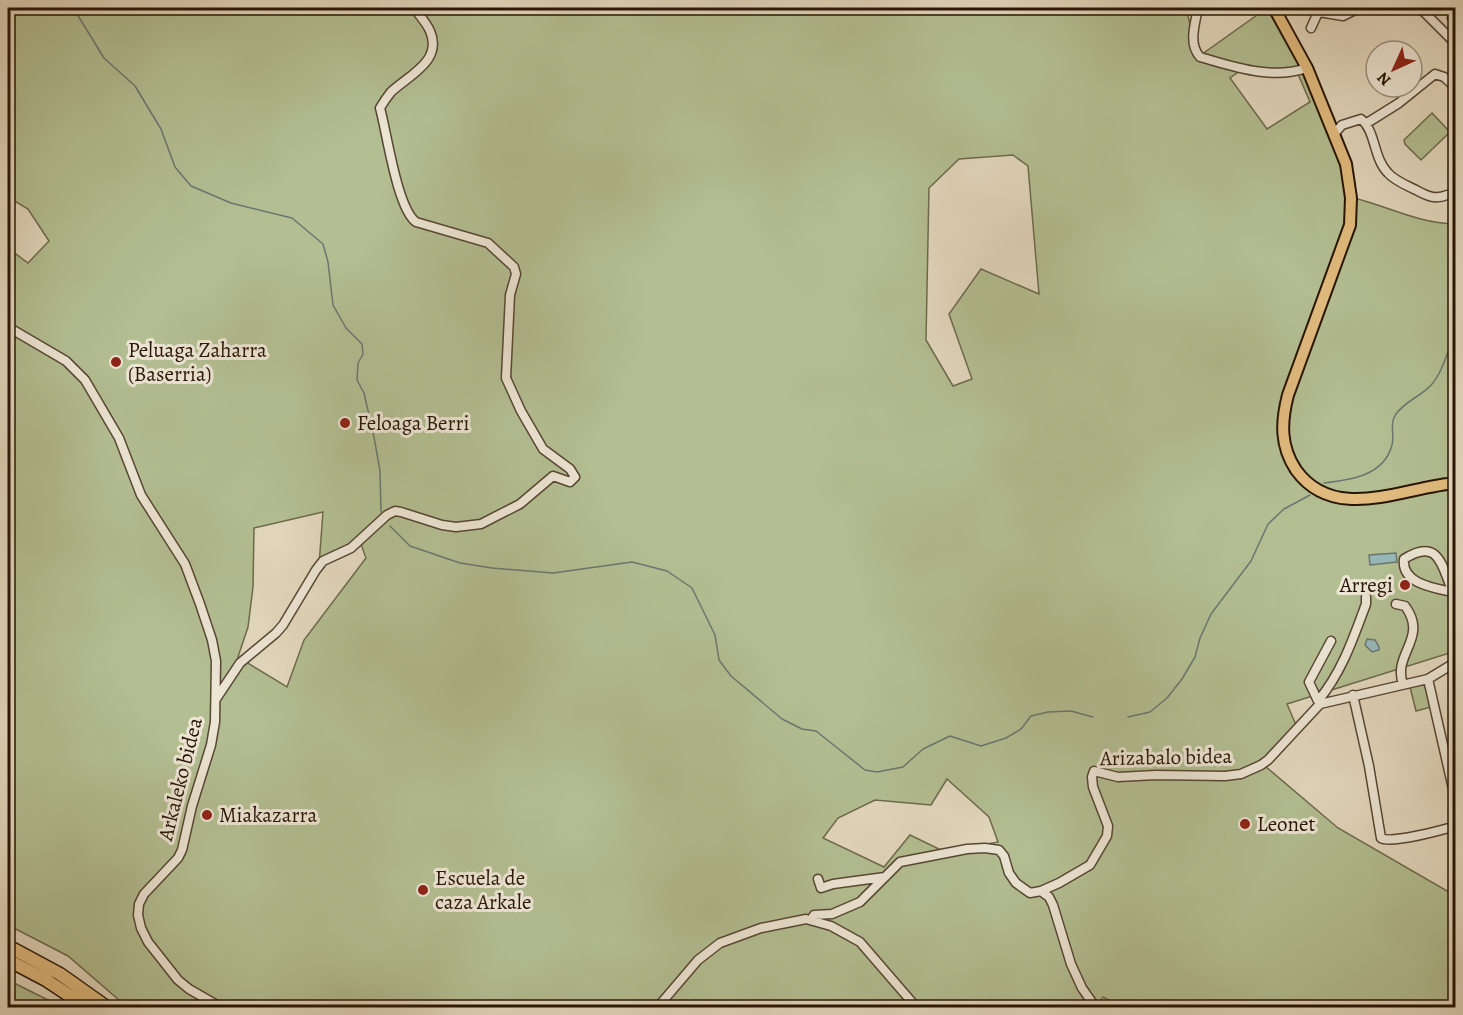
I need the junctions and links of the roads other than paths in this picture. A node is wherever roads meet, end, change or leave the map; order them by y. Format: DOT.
graph roads {
  1 [pos="414,8"];
  2 [pos="1198,8"];
  3 [pos="1274,8"];
  4 [pos="1359,8"];
  5 [pos="1420,8"];
  6 [pos="1319,10"];
  7 [pos="1311,28"];
  8 [pos="1455,44"];
  9 [pos="1307,68"];
  10 [pos="1455,88"];
  11 [pos="1366,123"];
  12 [pos="1334,134"];
  13 [pos="1447,195"];
  14 [pos="8,327"];
  15 [pos="1455,483"];
  16 [pos="1454,595"];
  17 [pos="1366,597"];
  18 [pos="1396,604"];
  19 [pos="1331,641"];
  20 [pos="1455,662"];
  21 [pos="1428,680"];
  22 [pos="1402,684"];
  23 [pos="1353,695"];
  24 [pos="216,699"];
  25 [pos="1319,703"];
  26 [pos="1455,802"];
  27 [pos="1455,826"];
  28 [pos="885,877"];
  29 [pos="818,879"];
  30 [pos="1041,891"];
  31 [pos="811,920"];
  32 [pos="8,946"];
  33 [pos="8,960"];
  34 [pos="1095,1005"];
  35 [pos="88,1008"];
  36 [pos="108,1008"];
  37 [pos="222,1008"];
  38 [pos="657,1008"];
  39 [pos="917,1008"];
  1 -- 24 [label="street"];
  2 -- 9 [label="street"];
  3 -- 9 [label="main road"];
  4 -- 6 [label="street"];
  5 -- 8 [label="street"];
  6 -- 7 [label="street"];
  9 -- 12 [label="main road"];
  10 -- 11 [label="street"];
  11 -- 12 [label="street"];
  11 -- 13 [label="street"];
  12 -- 15 [label="main road"];
  14 -- 24 [label="street, Arkaleko bidea"];
  16 -- 16 [label="street"];
  17 -- 25 [label="street, Arizabalo bidea"];
  18 -- 22 [label="street"];
  19 -- 25 [label="street"];
  20 -- 21 [label="street"];
  21 -- 22 [label="street"];
  21 -- 26 [label="street"];
  22 -- 23 [label="street"];
  23 -- 25 [label="street"];
  23 -- 27 [label="street"];
  24 -- 37 [label="street, Arkaleko bidea"];
  25 -- 30 [label="street, Arizabalo bidea"];
  28 -- 29 [label="street"];
  28 -- 30 [label="street"];
  28 -- 31 [label="street"];
  30 -- 34 [label="street"];
  31 -- 38 [label="street"];
  31 -- 39 [label="street"];
  32 -- 36 [label="highway"];
  33 -- 35 [label="highway"];
}
